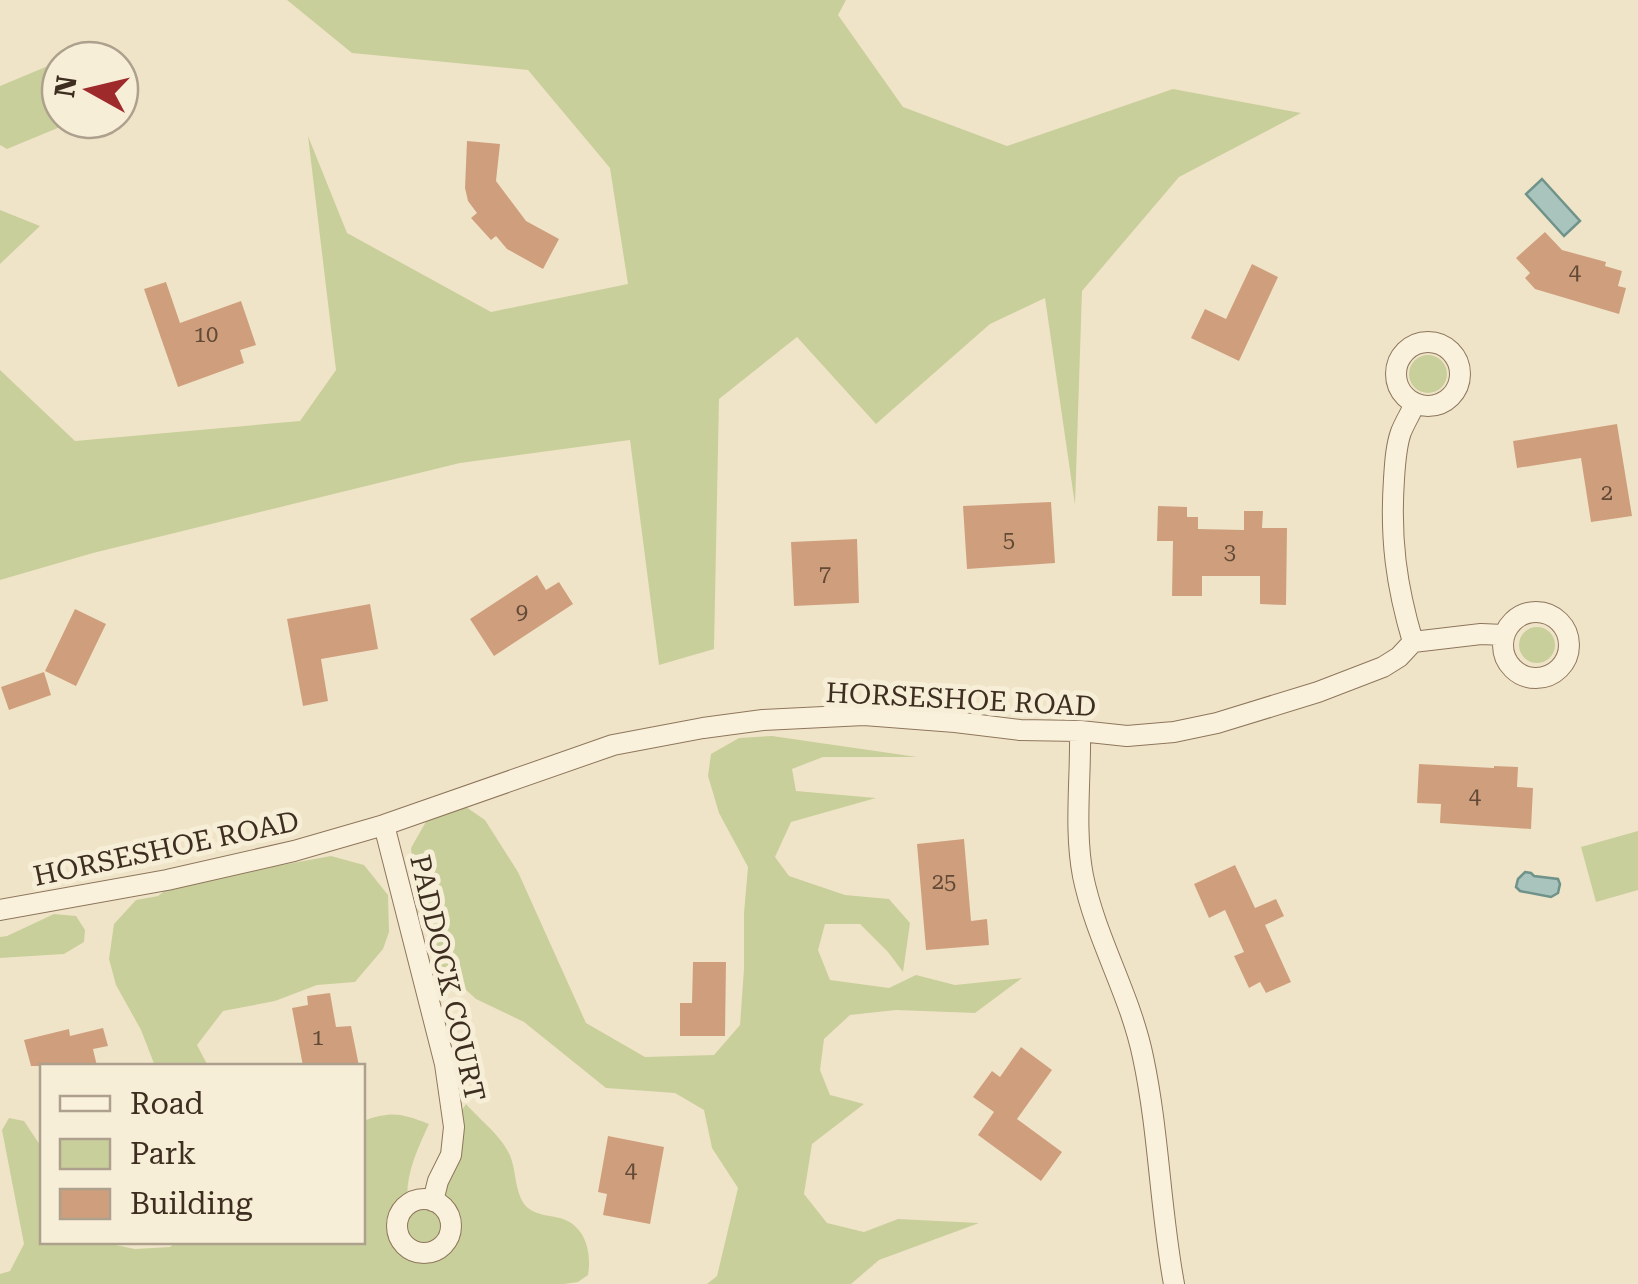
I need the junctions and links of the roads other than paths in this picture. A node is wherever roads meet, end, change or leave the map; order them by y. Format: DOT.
graph roads {
  1 [pos="1416,404"];
  2 [pos="1504,635"];
  3 [pos="1413,642"];
  4 [pos="1080,731"];
  5 [pos="384,825"];
  6 [pos="0,910"];
  7 [pos="434,1201"];
  8 [pos="1174,1284"];
  1 -- 3 [label="street"];
  2 -- 3 [label="street, HORSESHOE ROAD"];
  3 -- 4 [label="street, HORSESHOE ROAD"];
  4 -- 5 [label="street, HORSESHOE ROAD"];
  4 -- 8 [label="street"];
  5 -- 6 [label="street, HORSESHOE ROAD"];
  5 -- 7 [label="street, PADDOCK COURT"];
}
